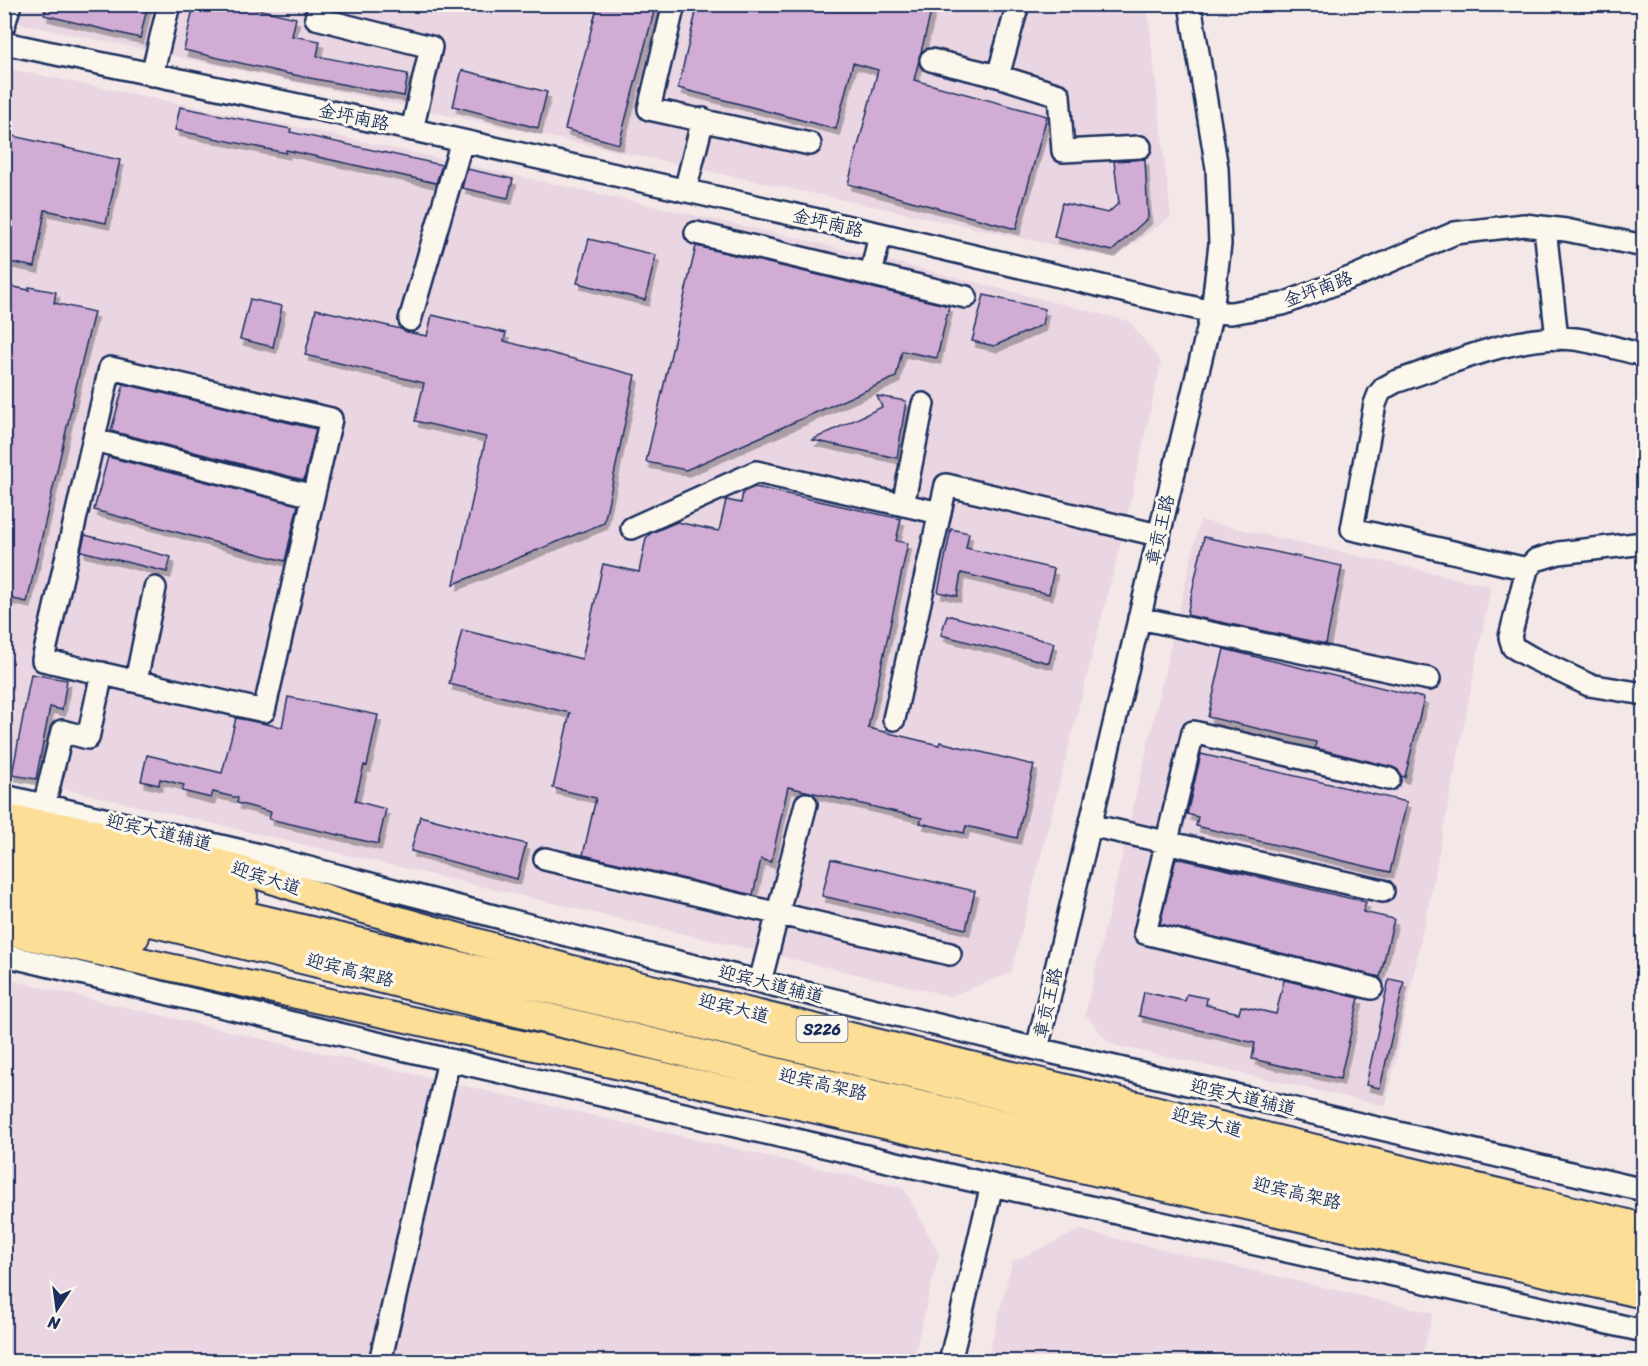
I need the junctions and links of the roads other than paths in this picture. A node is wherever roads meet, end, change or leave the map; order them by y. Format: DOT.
graph roads {
  1 [pos="10,4"];
  2 [pos="169,4"];
  3 [pos="320,4"];
  4 [pos="674,4"];
  5 [pos="1017,4"];
  6 [pos="1190,4"];
  7 [pos="4,25"];
  8 [pos="4,43"];
  9 [pos="931,60"];
  10 [pos="152,75"];
  11 [pos="998,76"];
  12 [pos="703,119"];
  13 [pos="412,130"];
  14 [pos="462,141"];
  15 [pos="810,144"];
  16 [pos="1140,147"];
  17 [pos="685,191"];
  18 [pos="1545,228"];
  19 [pos="696,233"];
  20 [pos="880,234"];
  21 [pos="1644,246"];
  22 [pos="872,274"];
  23 [pos="966,297"];
  24 [pos="1212,312"];
  25 [pos="410,320"];
  26 [pos="1557,339"];
  27 [pos="1644,355"];
  28 [pos="923,404"];
  29 [pos="94,440"];
  30 [pos="313,496"];
  31 [pos="903,505"];
  32 [pos="939,513"];
  33 [pos="632,528"];
  34 [pos="1158,535"];
  35 [pos="1644,543"];
  36 [pos="1527,569"];
  37 [pos="155,588"];
  38 [pos="1139,618"];
  39 [pos="102,673"];
  40 [pos="1429,679"];
  41 [pos="136,681"];
  42 [pos="1644,694"];
  43 [pos="894,719"];
  44 [pos="1389,779"];
  45 [pos="4,796"];
  46 [pos="807,804"];
  47 [pos="44,806"];
  48 [pos="4,818"];
  49 [pos="1090,825"];
  50 [pos="4,831"];
  51 [pos="1166,842"];
  52 [pos="545,859"];
  53 [pos="4,860"];
  54 [pos="4,887"];
  55 [pos="1383,891"];
  56 [pos="4,912"];
  57 [pos="778,914"];
  58 [pos="4,931"];
  59 [pos="950,954"];
  60 [pos="4,955"];
  61 [pos="760,982"];
  62 [pos="1372,988"];
  63 [pos="558,989"];
  64 [pos="553,1020"];
  65 [pos="1037,1049"];
  66 [pos="449,1060"];
  67 [pos="992,1185"];
  68 [pos="1644,1190"];
  69 [pos="1644,1227"];
  70 [pos="1644,1245"];
  71 [pos="1644,1273"];
  72 [pos="1644,1295"];
  73 [pos="1644,1331"];
  74 [pos="380,1362"];
  75 [pos="950,1362"];
  1 -- 7 [label="street"];
  2 -- 10 [label="street"];
  3 -- 13 [label="street"];
  4 -- 12 [label="street"];
  5 -- 11 [label="street"];
  6 -- 24 [label="street, 章贡王路"];
  8 -- 10 [label="street, 金坪南路"];
  9 -- 11 [label="street"];
  10 -- 13 [label="street, 金坪南路"];
  11 -- 16 [label="street"];
  12 -- 15 [label="street"];
  12 -- 17 [label="street"];
  13 -- 14 [label="street, 金坪南路"];
  14 -- 17 [label="street, 金坪南路"];
  14 -- 25 [label="street"];
  17 -- 20 [label="street, 金坪南路"];
  18 -- 21 [label="street, 金坪南路"];
  18 -- 24 [label="street, 金坪南路"];
  18 -- 26 [label="street"];
  19 -- 22 [label="street"];
  20 -- 22 [label="street"];
  20 -- 24 [label="street, 金坪南路"];
  22 -- 23 [label="street"];
  24 -- 34 [label="street, 章贡王路"];
  26 -- 27 [label="street"];
  26 -- 36 [label="street"];
  28 -- 31 [label="street"];
  29 -- 30 [label="street"];
  29 -- 30 [label="street"];
  29 -- 39 [label="street"];
  30 -- 41 [label="street"];
  31 -- 32 [label="street"];
  31 -- 33 [label="street"];
  32 -- 34 [label="street"];
  32 -- 43 [label="street"];
  34 -- 38 [label="street, 章贡王路"];
  35 -- 36 [label="street"];
  36 -- 42 [label="street"];
  37 -- 41 [label="street"];
  38 -- 40 [label="street"];
  38 -- 49 [label="street, 章贡王路"];
  39 -- 41 [label="street"];
  39 -- 47 [label="street"];
  44 -- 51 [label="street"];
  45 -- 47 [label="street, 迎宾大道辅道"];
  46 -- 57 [label="street"];
  47 -- 61 [label="street, 迎宾大道辅道"];
  48 -- 69 [label="main road, 迎宾大道 / S226"];
  49 -- 51 [label="street"];
  49 -- 65 [label="street, 章贡王路"];
  50 -- 63 [label="highway"];
  51 -- 55 [label="street"];
  51 -- 62 [label="street"];
  52 -- 57 [label="street"];
  53 -- 63 [label="highway, 迎宾高架路"];
  54 -- 64 [label="highway, 迎宾高架路"];
  56 -- 64 [label="highway"];
  57 -- 59 [label="street"];
  57 -- 61 [label="street"];
  58 -- 72 [label="main road"];
  60 -- 66 [label="street"];
  61 -- 65 [label="street, 迎宾大道辅道"];
  63 -- 70 [label="highway, 迎宾高架路"];
  64 -- 71 [label="highway, 迎宾高架路"];
  65 -- 68 [label="street, 迎宾大道辅道"];
  66 -- 67 [label="street"];
  66 -- 74 [label="street"];
  67 -- 73 [label="street"];
  67 -- 75 [label="street"];
}
